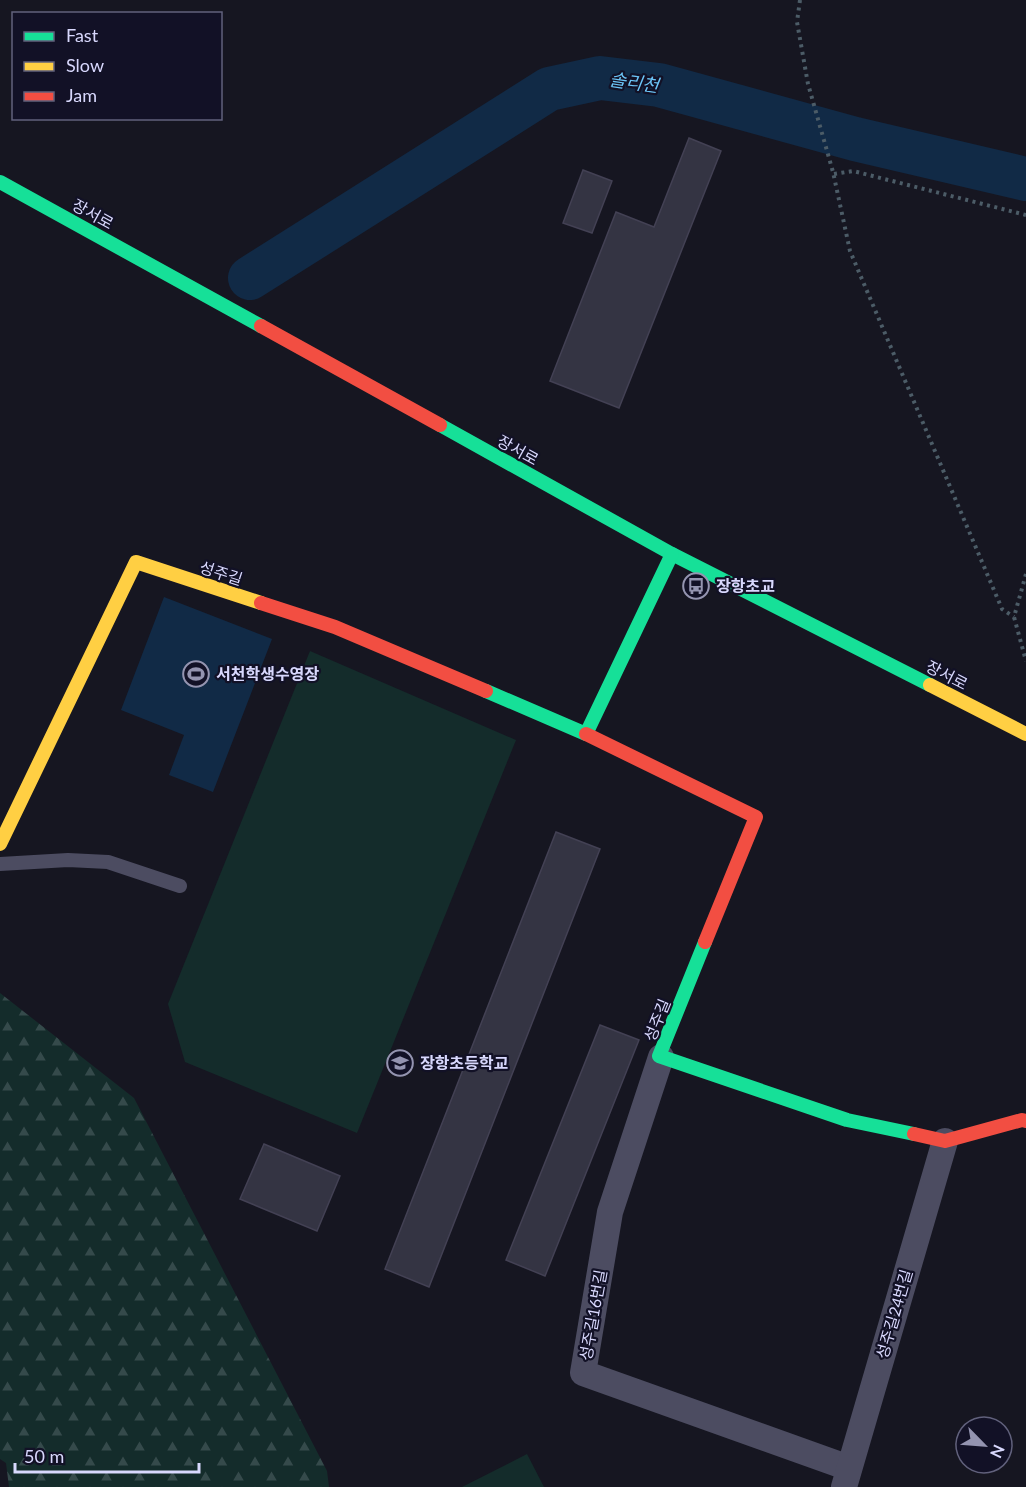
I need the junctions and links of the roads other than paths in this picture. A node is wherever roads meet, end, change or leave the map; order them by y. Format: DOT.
graph roads {
  1 [pos="0,182"];
  2 [pos="672,554"];
  3 [pos="586,734"];
  4 [pos="1026,734"];
  5 [pos="0,844"];
  6 [pos="0,864"];
  7 [pos="180,886"];
  8 [pos="661,1057"];
  9 [pos="1026,1121"];
  10 [pos="945,1141"];
  11 [pos="846,1477"];
  1 -- 2 [label="street, 장서로"];
  2 -- 3 [label="street"];
  2 -- 4 [label="street, 장서로"];
  3 -- 5 [label="street, 성주길"];
  3 -- 8 [label="street, 성주길"];
  6 -- 7 [label="lane"];
  8 -- 10 [label="street, 성주길"];
  8 -- 11 [label="street, 성주길16번길"];
  9 -- 10 [label="street, 성주길"];
  10 -- 11 [label="street, 성주길24번길"];
}
